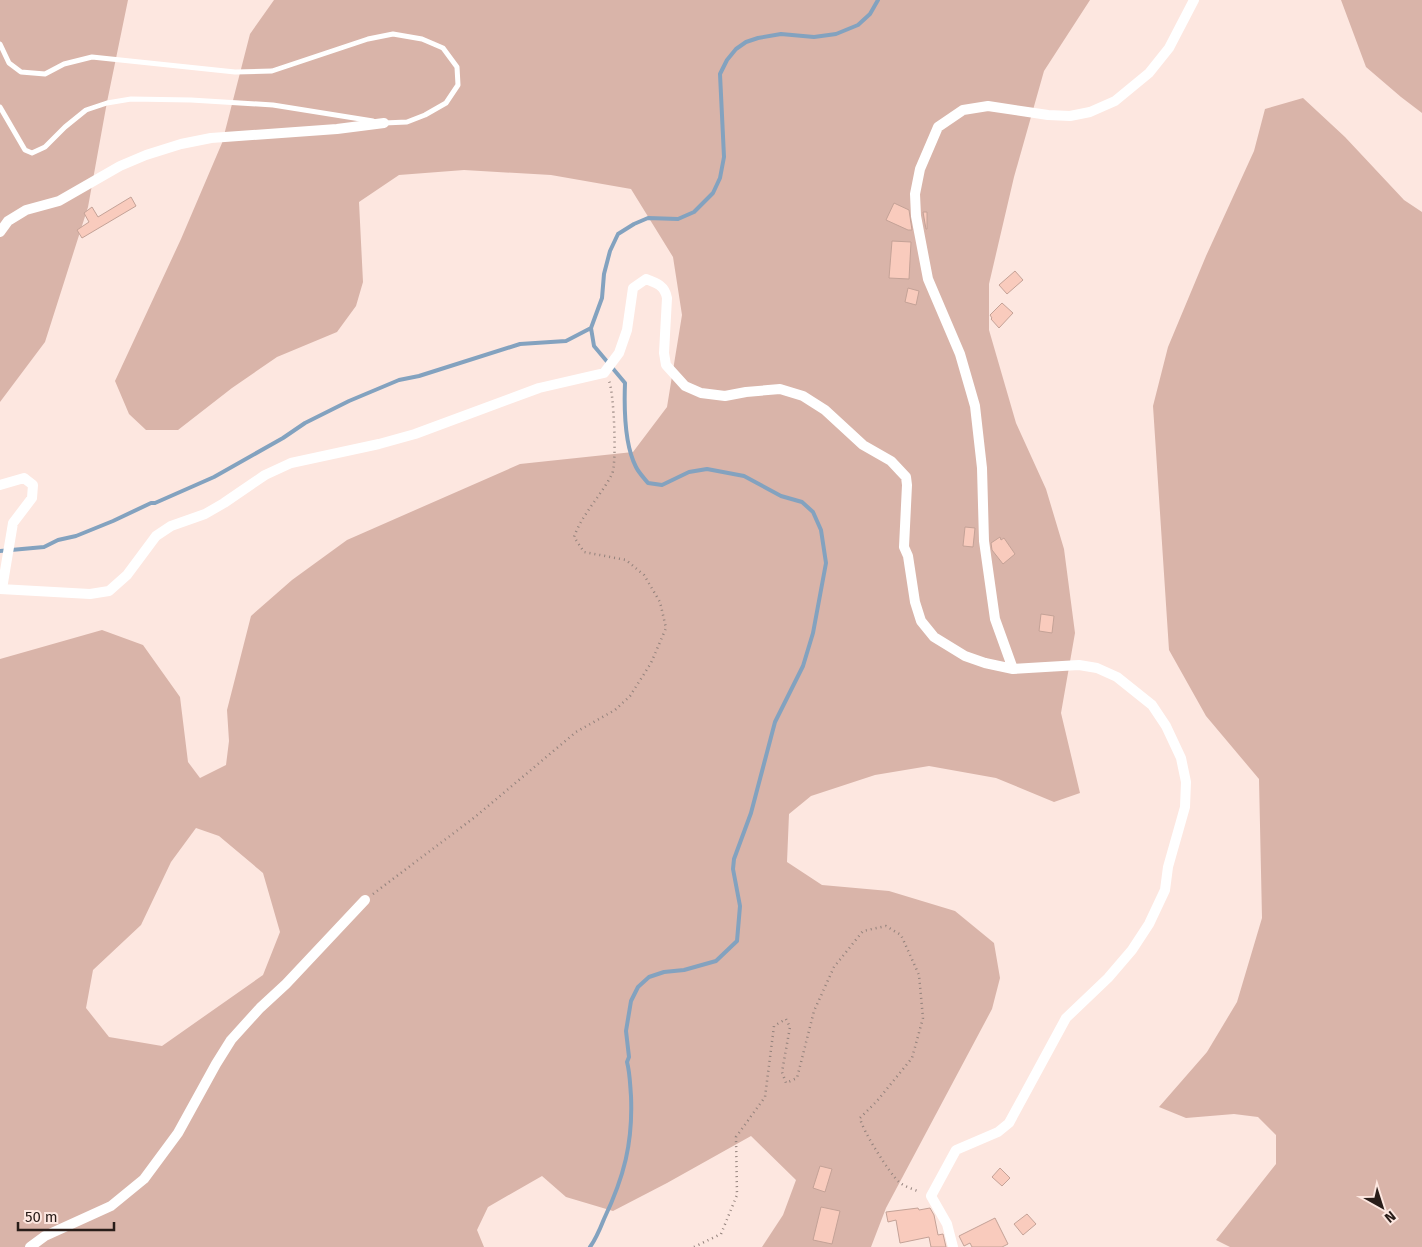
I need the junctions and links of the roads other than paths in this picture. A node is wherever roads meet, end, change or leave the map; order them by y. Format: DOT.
graph roads {
  1 [pos="1194,0"];
  2 [pos="0,44"];
  3 [pos="0,107"];
  4 [pos="384,123"];
  5 [pos="0,232"];
  6 [pos="0,485"];
  7 [pos="2,586"];
  8 [pos="1013,670"];
  9 [pos="365,900"];
  10 [pos="30,1247"];
  11 [pos="953,1247"];
  1 -- 8 [label="street"];
  2 -- 4 [label="lane"];
  3 -- 4 [label="lane"];
  4 -- 5 [label="street"];
  6 -- 7 [label="street"];
  7 -- 8 [label="street"];
  8 -- 11 [label="street"];
  9 -- 10 [label="street"];
}
